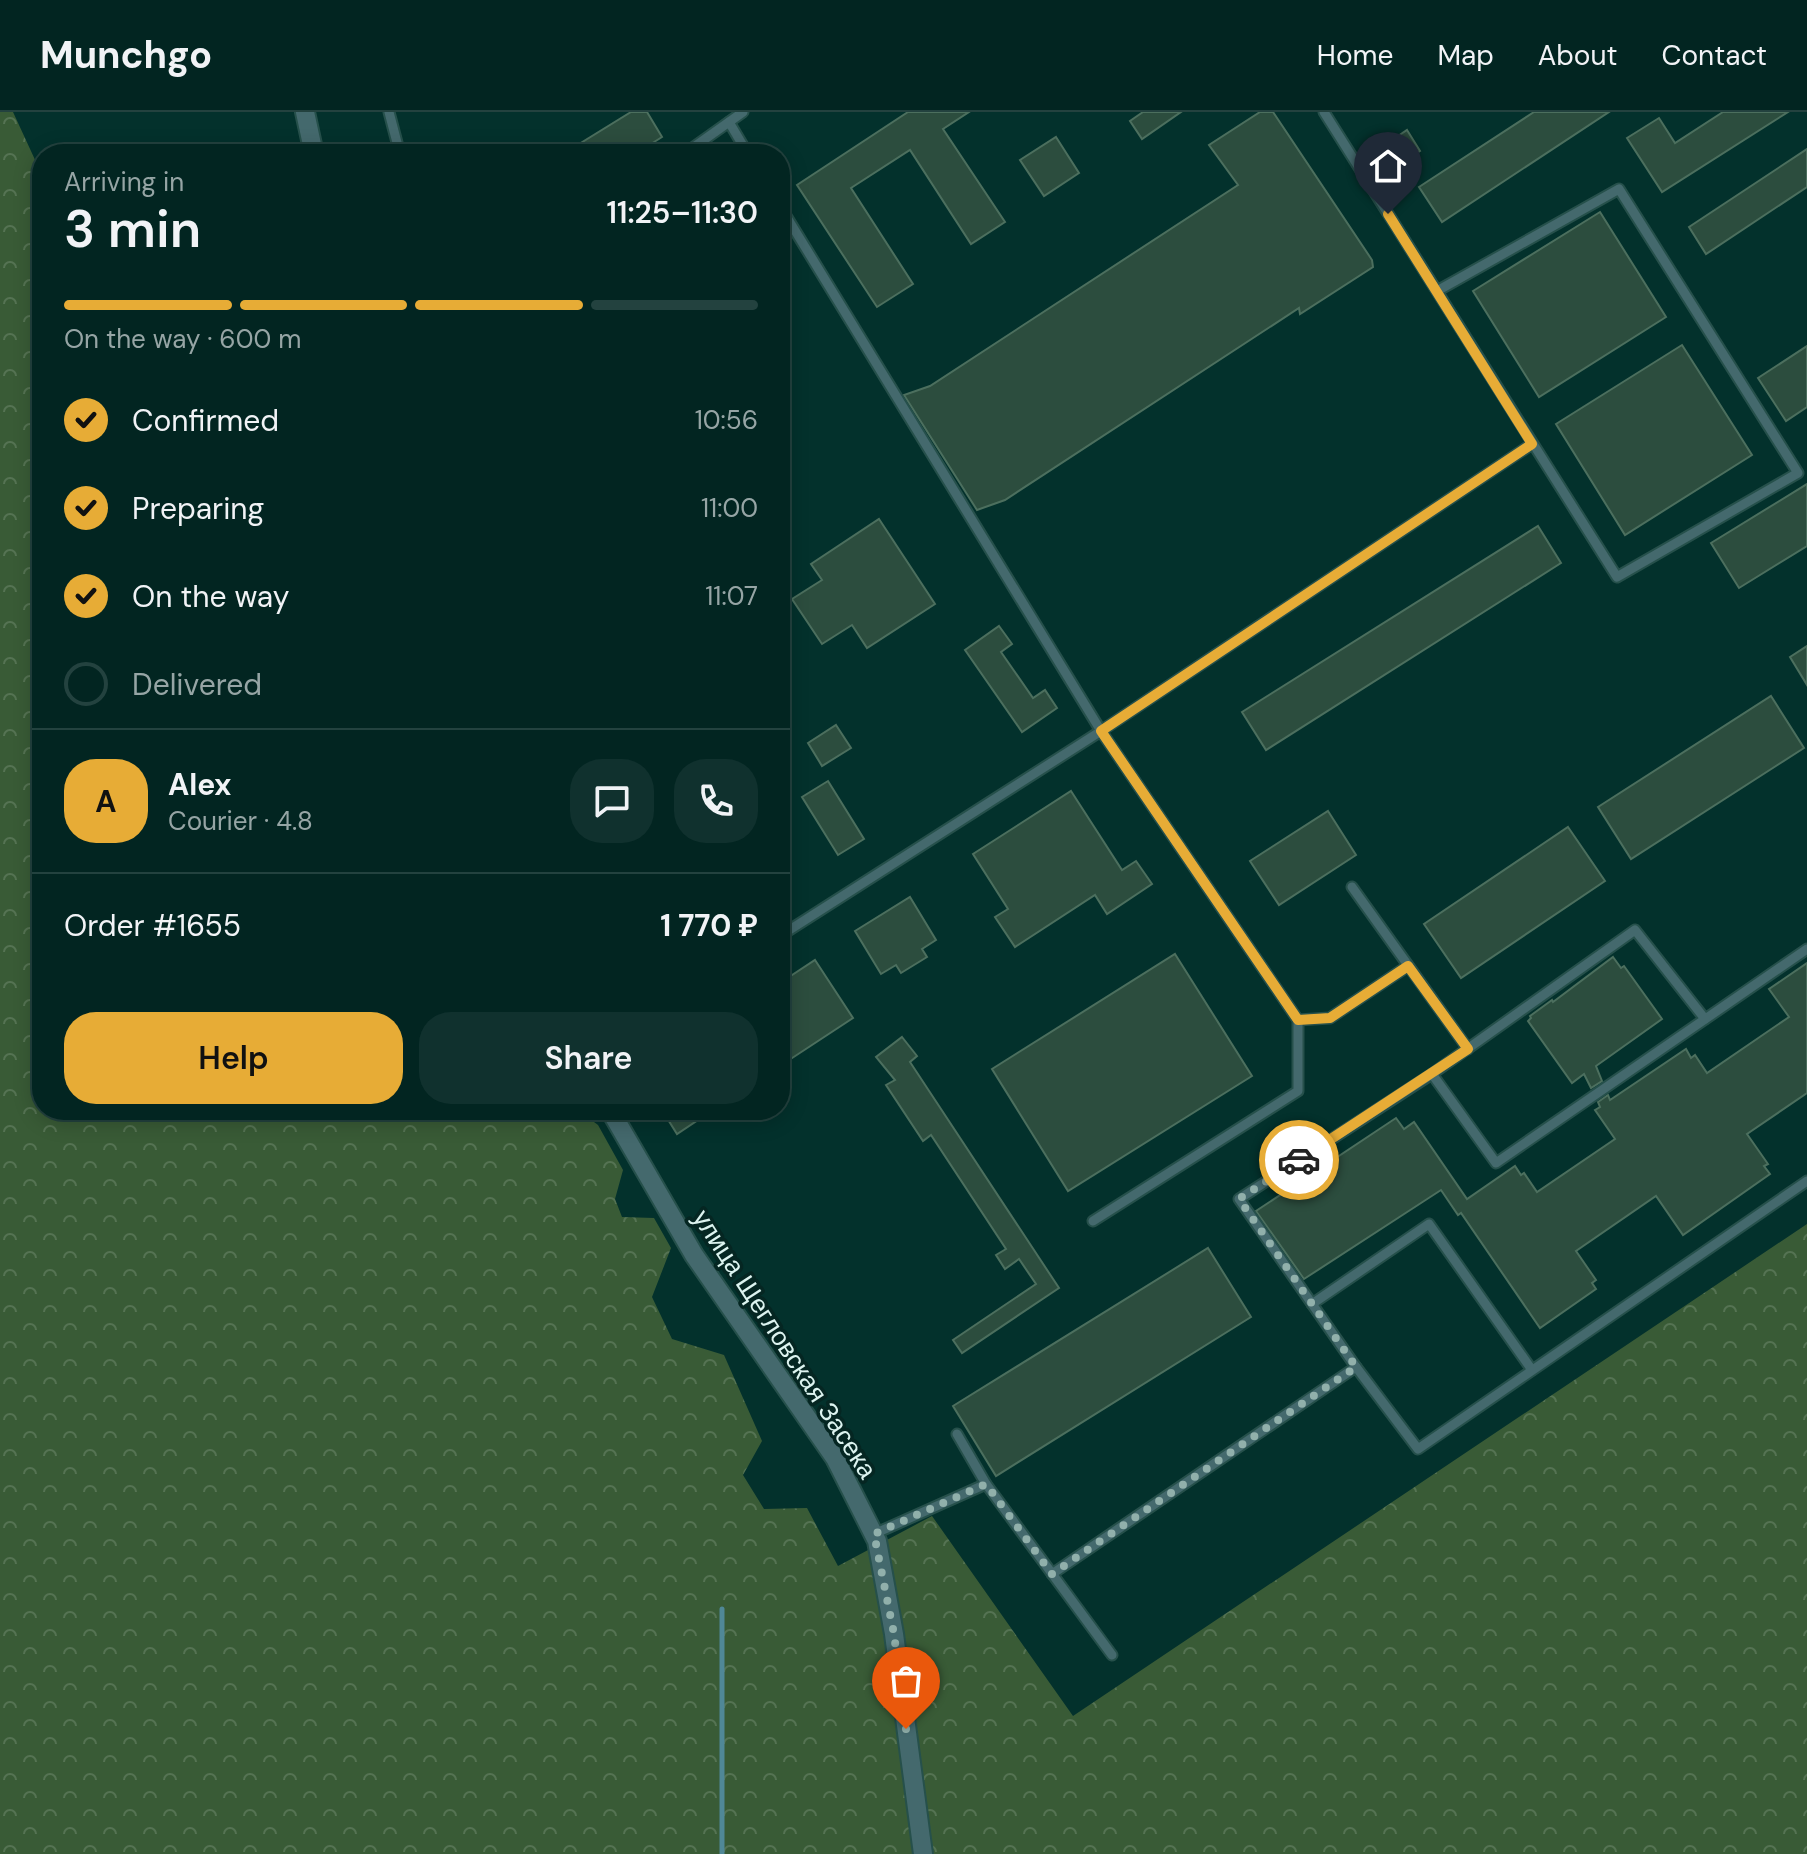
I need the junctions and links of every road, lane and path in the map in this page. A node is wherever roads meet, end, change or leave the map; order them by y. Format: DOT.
graph roads {
  1 [pos="305,112"];
  2 [pos="389,112"];
  3 [pos="743,112"];
  4 [pos="1324,112"];
  5 [pos="729,122"];
  6 [pos="312,144"];
  7 [pos="397,144"];
  8 [pos="698,144"];
  9 [pos="742,144"];
  10 [pos="790,222"];
  11 [pos="1437,291"];
  12 [pos="1532,444"];
  13 [pos="1101,731"];
  14 [pos="1352,887"];
  15 [pos="790,930"];
  16 [pos="1807,949"];
  17 [pos="1408,966"];
  18 [pos="1705,1019"];
  19 [pos="1298,1020"];
  20 [pos="1468,1049"];
  21 [pos="1432,1074"];
  22 [pos="616,1120"];
  23 [pos="1807,1181"];
  24 [pos="1093,1221"];
  25 [pos="1312,1304"];
  26 [pos="1356,1367"];
  27 [pos="1532,1370"];
  28 [pos="957,1434"];
  29 [pos="986,1484"];
  30 [pos="874,1534"];
  31 [pos="1052,1574"];
  32 [pos="1112,1655"];
  33 [pos="923,1854"];
  1 -- 6 [label="street"];
  2 -- 7 [label="lane"];
  3 -- 5 [label="lane"];
  4 -- 11 [label="lane"];
  5 -- 8 [label="lane"];
  5 -- 9 [label="lane"];
  10 -- 13 [label="lane"];
  11 -- 12 [label="lane"];
  11 -- 12 [label="lane"];
  12 -- 13 [label="lane"];
  13 -- 15 [label="lane"];
  13 -- 19 [label="lane"];
  14 -- 17 [label="lane"];
  16 -- 18 [label="lane"];
  17 -- 19 [label="lane"];
  17 -- 20 [label="lane"];
  18 -- 20 [label="lane"];
  18 -- 21 [label="lane"];
  19 -- 24 [label="lane"];
  20 -- 21 [label="lane"];
  21 -- 25 [label="lane"];
  22 -- 30 [label="street, улица Щегловская Засека"];
  23 -- 27 [label="lane"];
  25 -- 26 [label="lane"];
  25 -- 27 [label="lane"];
  26 -- 27 [label="lane"];
  26 -- 31 [label="lane"];
  28 -- 29 [label="lane"];
  29 -- 30 [label="lane"];
  29 -- 31 [label="lane"];
  30 -- 33 [label="street, улица Щегловская Засека"];
  31 -- 32 [label="lane"];
}
